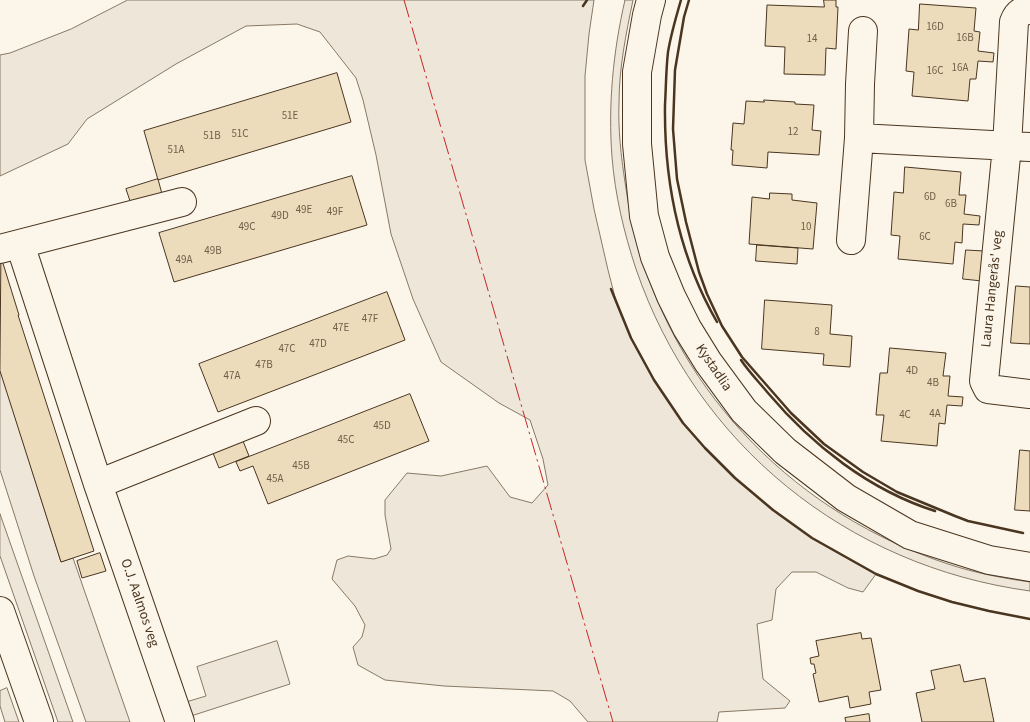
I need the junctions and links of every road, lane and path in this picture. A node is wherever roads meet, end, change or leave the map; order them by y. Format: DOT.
graph roads {
  1 [pos="651,0"];
  2 [pos="1030,10"];
  3 [pos="863,31"];
  4 [pos="859,138"];
  5 [pos="1019,146"];
  6 [pos="182,202"];
  7 [pos="851,240"];
  8 [pos="10,247"];
  9 [pos="1030,394"];
  10 [pos="256,421"];
  11 [pos="98,484"];
  12 [pos="1030,567"];
  13 [pos="0,611"];
  14 [pos="39,722"];
  15 [pos="180,722"];
  1 -- 12 [label="street, Kystadlia"];
  2 -- 5 [label="street, Laura Hangerås' veg"];
  3 -- 4 [label="street"];
  4 -- 5 [label="street"];
  4 -- 7 [label="street"];
  5 -- 9 [label="street, Laura Hangerås' veg"];
  6 -- 8 [label="street, O.J. Aalmos veg"];
  8 -- 11 [label="street, O.J. Aalmos veg"];
  10 -- 11 [label="street"];
  11 -- 15 [label="street, O.J. Aalmos veg"];
  13 -- 14 [label="street"];
}
